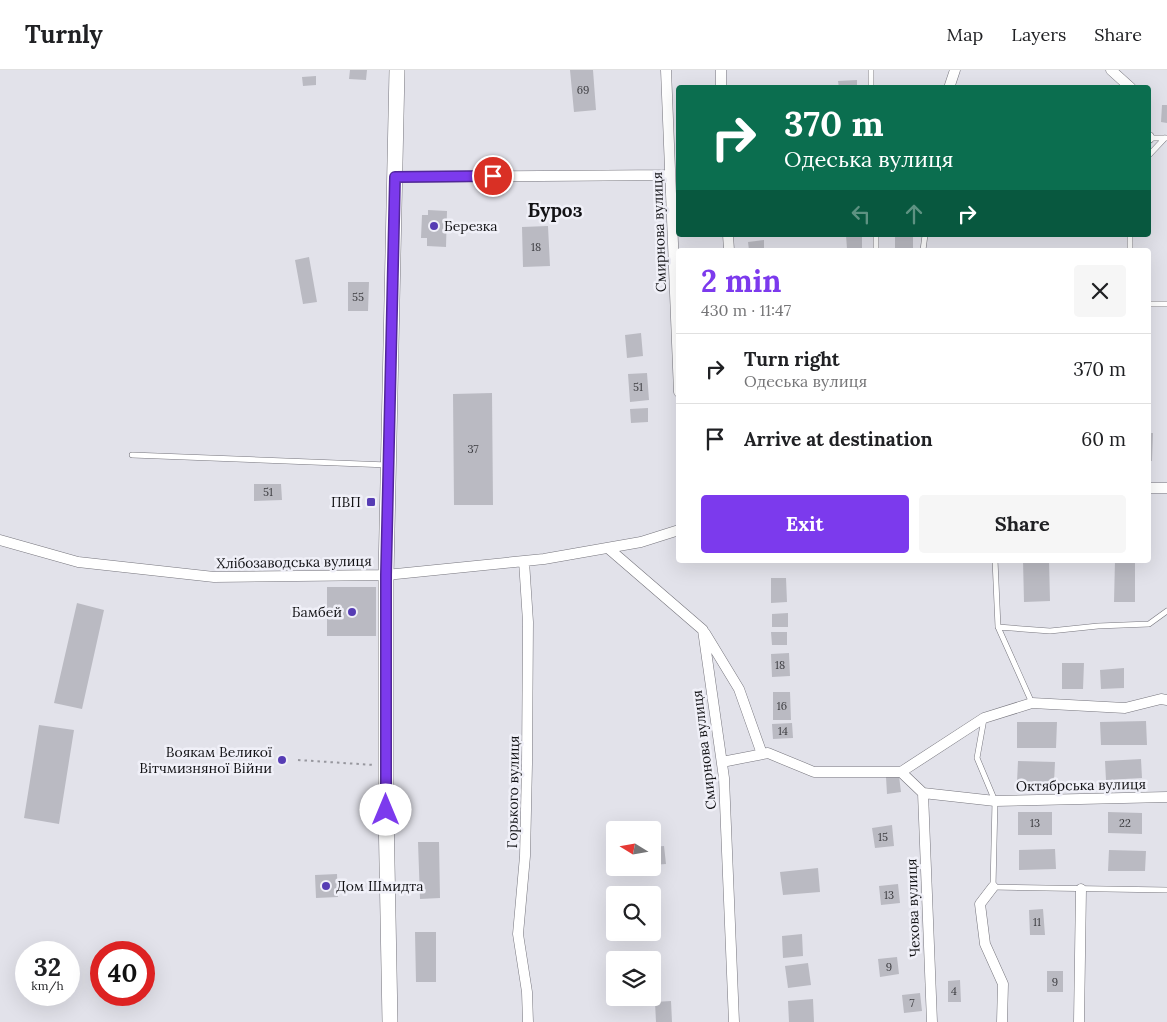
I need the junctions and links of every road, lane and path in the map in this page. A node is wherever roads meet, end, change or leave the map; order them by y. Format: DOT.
graph roads {
  1 [pos="398,70"];
  2 [pos="666,70"];
  3 [pos="721,70"];
  4 [pos="871,70"];
  5 [pos="955,70"];
  6 [pos="1111,70"];
  7 [pos="721,85"];
  8 [pos="872,85"];
  9 [pos="950,85"];
  10 [pos="1128,85"];
  11 [pos="1151,138"];
  12 [pos="1166,138"];
  13 [pos="1151,152"];
  14 [pos="670,175"];
  15 [pos="395,177"];
  16 [pos="1151,304"];
  17 [pos="1167,304"];
  18 [pos="676,320"];
  19 [pos="132,455"];
  20 [pos="388,465"];
  21 [pos="1151,488"];
  22 [pos="1167,488"];
  23 [pos="676,531"];
  24 [pos="0,540"];
  25 [pos="608,548"];
  26 [pos="524,561"];
  27 [pos="995,563"];
  28 [pos="386,575"];
  29 [pos="1167,611"];
  30 [pos="998,627"];
  31 [pos="703,630"];
  32 [pos="1167,700"];
  33 [pos="1032,703"];
  34 [pos="984,718"];
  35 [pos="762,754"];
  36 [pos="298,760"];
  37 [pos="722,762"];
  38 [pos="386,766"];
  39 [pos="901,772"];
  40 [pos="923,793"];
  41 [pos="1167,797"];
  42 [pos="995,801"];
  43 [pos="993,887"];
  44 [pos="1081,889"];
  45 [pos="1167,890"];
  46 [pos="390,1022"];
  47 [pos="528,1022"];
  48 [pos="734,1022"];
  49 [pos="932,1022"];
  50 [pos="1002,1022"];
  51 [pos="1078,1022"];
  1 -- 15 [label="street"];
  2 -- 14 [label="street, Смирнова вулиця"];
  3 -- 7 [label="street"];
  4 -- 8 [label="lane"];
  5 -- 9 [label="street"];
  6 -- 10 [label="street"];
  11 -- 12 [label="lane"];
  12 -- 13 [label="lane"];
  14 -- 15 [label="street"];
  14 -- 18 [label="street, Смирнова вулиця"];
  15 -- 20 [label="street"];
  16 -- 17 [label="lane"];
  19 -- 20 [label="lane"];
  20 -- 28 [label="street"];
  21 -- 22 [label="street"];
  23 -- 25 [label="street, Хлібозаводська вулиця"];
  24 -- 28 [label="street, Хлібозаводська вулиця"];
  25 -- 26 [label="street, Хлібозаводська вулиця"];
  25 -- 31 [label="street"];
  26 -- 28 [label="street, Хлібозаводська вулиця"];
  26 -- 47 [label="street, Горького вулиця"];
  27 -- 30 [label="lane"];
  28 -- 38 [label="street"];
  29 -- 30 [label="lane"];
  30 -- 33 [label="lane"];
  31 -- 35 [label="street"];
  31 -- 37 [label="street, Смирнова вулиця"];
  32 -- 33 [label="street"];
  33 -- 34 [label="street"];
  34 -- 39 [label="street"];
  34 -- 42 [label="lane"];
  35 -- 37 [label="street"];
  35 -- 39 [label="street"];
  36 -- 38 [label="path"];
  37 -- 48 [label="street, Смирнова вулиця"];
  38 -- 46 [label="street"];
  39 -- 40 [label="street"];
  40 -- 42 [label="street, Октябрська вулиця"];
  40 -- 49 [label="street, Чехова вулиця"];
  41 -- 42 [label="street, Октябрська вулиця"];
  42 -- 43 [label="lane"];
  43 -- 44 [label="lane"];
  43 -- 50 [label="street"];
  44 -- 45 [label="lane"];
  44 -- 51 [label="street"];
}
